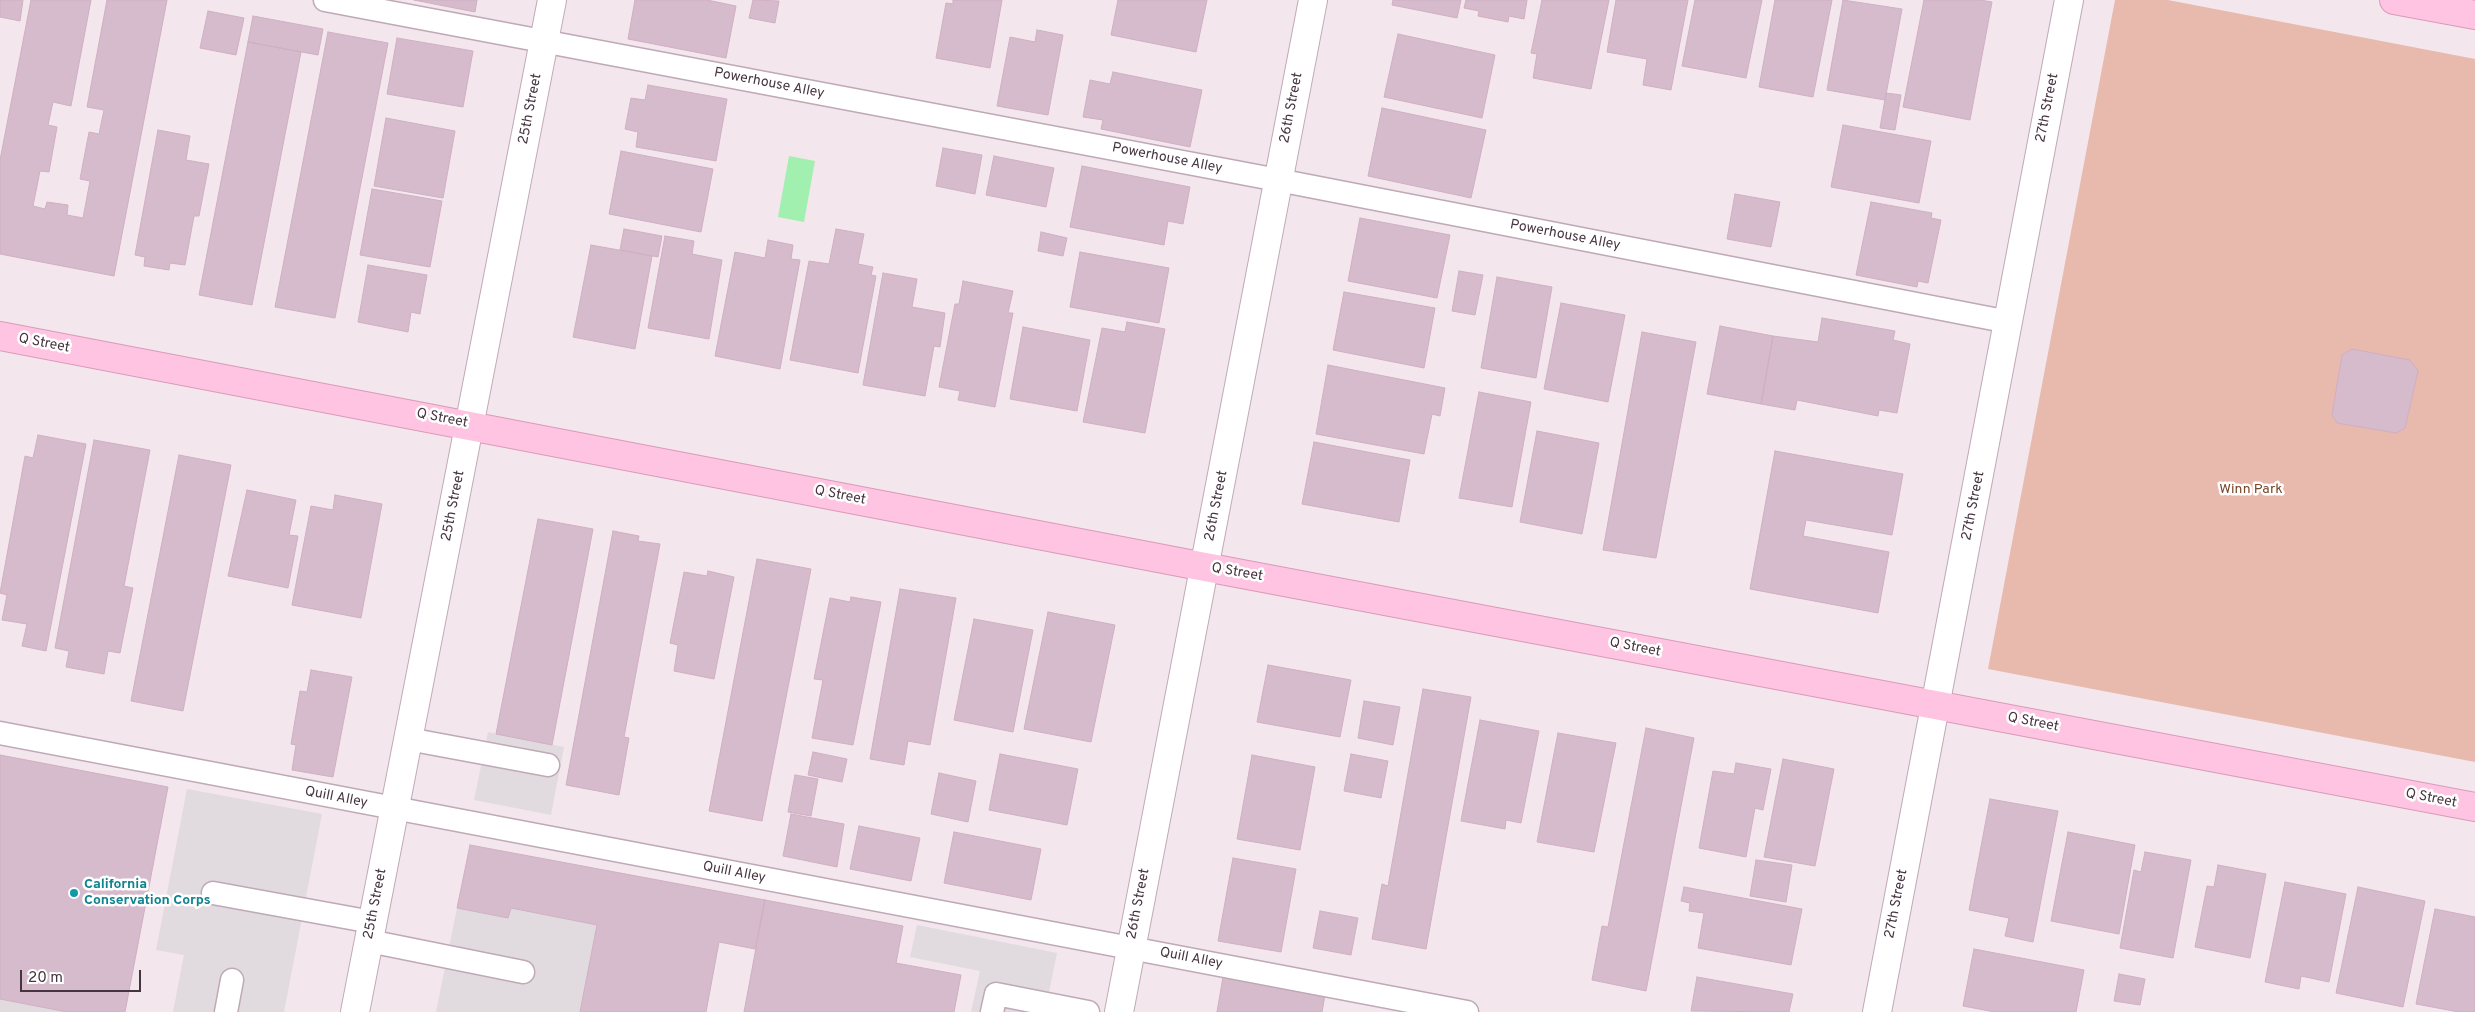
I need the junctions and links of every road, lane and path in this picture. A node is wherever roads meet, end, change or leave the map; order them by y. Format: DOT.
graph roads {
  1 [pos="325,0"];
  2 [pos="552,0"];
  3 [pos="1313,0"];
  4 [pos="2068,0"];
  5 [pos="2394,0"];
  6 [pos="2475,16"];
  7 [pos="544,41"];
  8 [pos="1278,180"];
  9 [pos="2009,322"];
  10 [pos="0,336"];
  11 [pos="470,425"];
  12 [pos="1205,568"];
  13 [pos="1935,704"];
  14 [pos="0,733"];
  15 [pos="408,738"];
  16 [pos="548,764"];
  17 [pos="2475,807"];
  18 [pos="395,809"];
  19 [pos="213,893"];
  20 [pos="370,931"];
  21 [pos="1131,948"];
  22 [pos="523,972"];
  23 [pos="232,980"];
  24 [pos="226,1012"];
  25 [pos="355,1012"];
  26 [pos="992,1012"];
  27 [pos="1088,1012"];
  28 [pos="1119,1012"];
  29 [pos="1467,1012"];
  30 [pos="1877,1012"];
  1 -- 7 [label="lane, Powerhouse Alley"];
  2 -- 7 [label="street, 25th Street"];
  3 -- 8 [label="street, 26th Street"];
  4 -- 9 [label="street, 27th Street"];
  5 -- 6 [label="main road"];
  7 -- 8 [label="lane, Powerhouse Alley"];
  7 -- 11 [label="street, 25th Street"];
  8 -- 9 [label="lane, Powerhouse Alley"];
  8 -- 12 [label="street, 26th Street"];
  9 -- 13 [label="street, 27th Street"];
  10 -- 11 [label="main road, Q Street"];
  11 -- 12 [label="main road, Q Street"];
  11 -- 15 [label="street, 25th Street"];
  12 -- 13 [label="main road, Q Street"];
  12 -- 21 [label="street, 26th Street"];
  13 -- 17 [label="main road, Q Street"];
  13 -- 30 [label="street, 27th Street"];
  14 -- 18 [label="lane, Quill Alley"];
  15 -- 16 [label="lane"];
  15 -- 18 [label="street, 25th Street"];
  18 -- 20 [label="street, 25th Street"];
  18 -- 21 [label="lane, Quill Alley"];
  19 -- 20 [label="lane"];
  20 -- 22 [label="lane"];
  20 -- 25 [label="street, 25th Street"];
  21 -- 28 [label="street, 26th Street"];
  21 -- 29 [label="lane, Quill Alley"];
  23 -- 24 [label="lane"];
  26 -- 27 [label="lane"];
}
